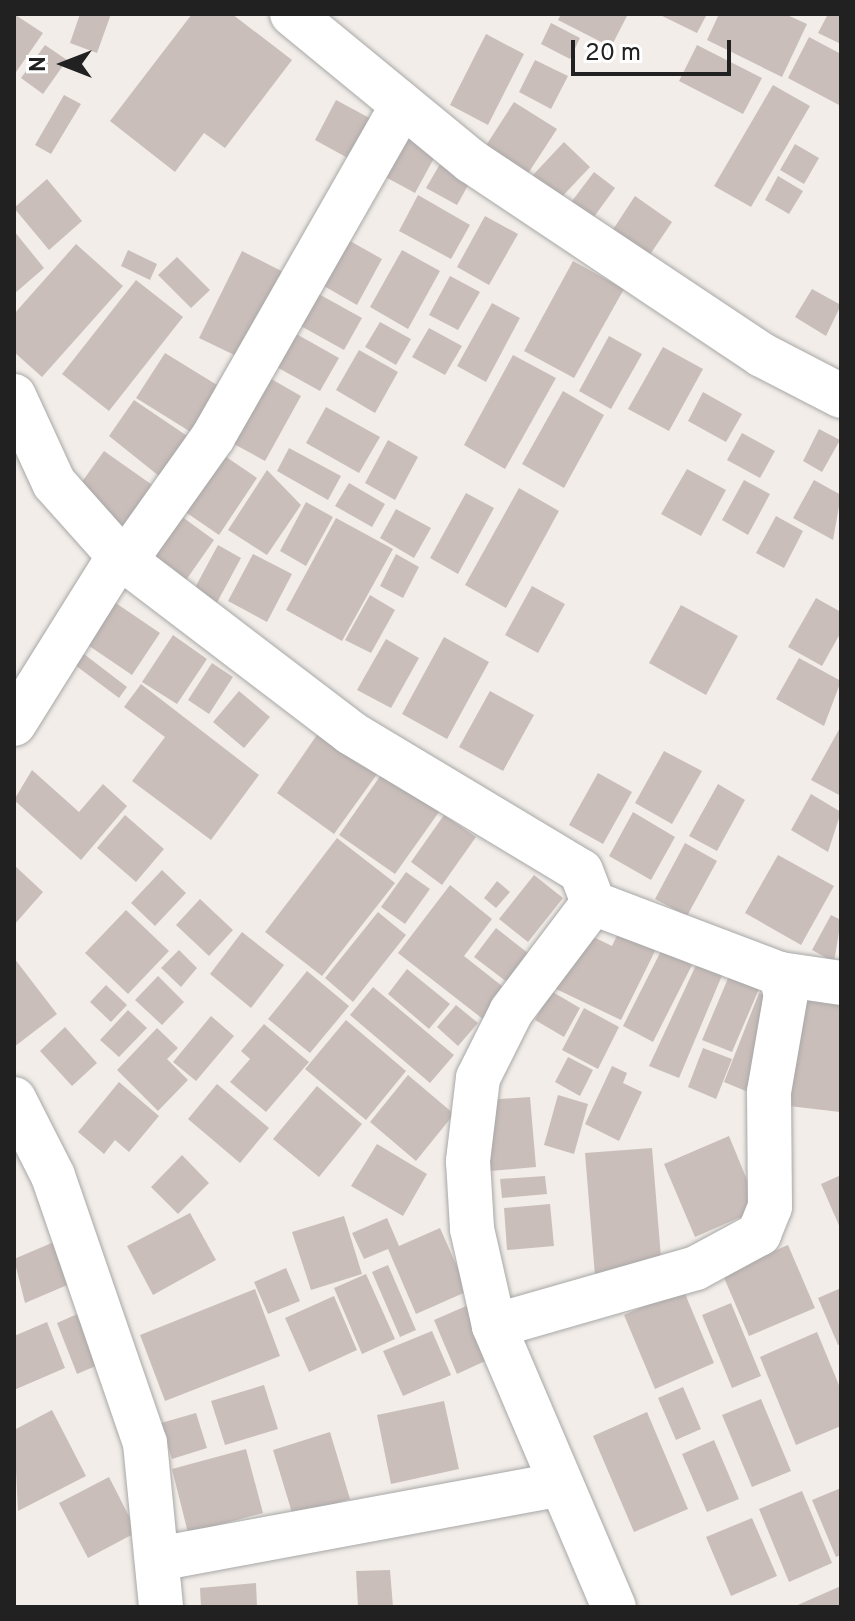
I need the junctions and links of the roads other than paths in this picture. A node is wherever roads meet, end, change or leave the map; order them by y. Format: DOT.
graph roads {
  1 [pos="292,14"];
  2 [pos="400,109"];
  3 [pos="14,396"];
  4 [pos="841,396"];
  5 [pos="25,453"];
  6 [pos="122,559"];
  7 [pos="14,724"];
  8 [pos="593,903"];
  9 [pos="780,974"];
  10 [pos="841,983"];
  11 [pos="14,1099"];
  12 [pos="494,1326"];
  13 [pos="557,1485"];
  14 [pos="157,1559"];
  15 [pos="161,1607"];
  16 [pos="614,1607"];
  1 -- 2 [label="street"];
  2 -- 4 [label="street"];
  2 -- 6 [label="street"];
  3 -- 5 [label="street"];
  5 -- 6 [label="street"];
  6 -- 7 [label="street"];
  6 -- 8 [label="street"];
  8 -- 9 [label="street"];
  8 -- 12 [label="street"];
  9 -- 10 [label="street"];
  9 -- 12 [label="street"];
  11 -- 14 [label="street"];
  12 -- 13 [label="street"];
  13 -- 14 [label="street"];
  13 -- 16 [label="street"];
  14 -- 15 [label="street"];
}
